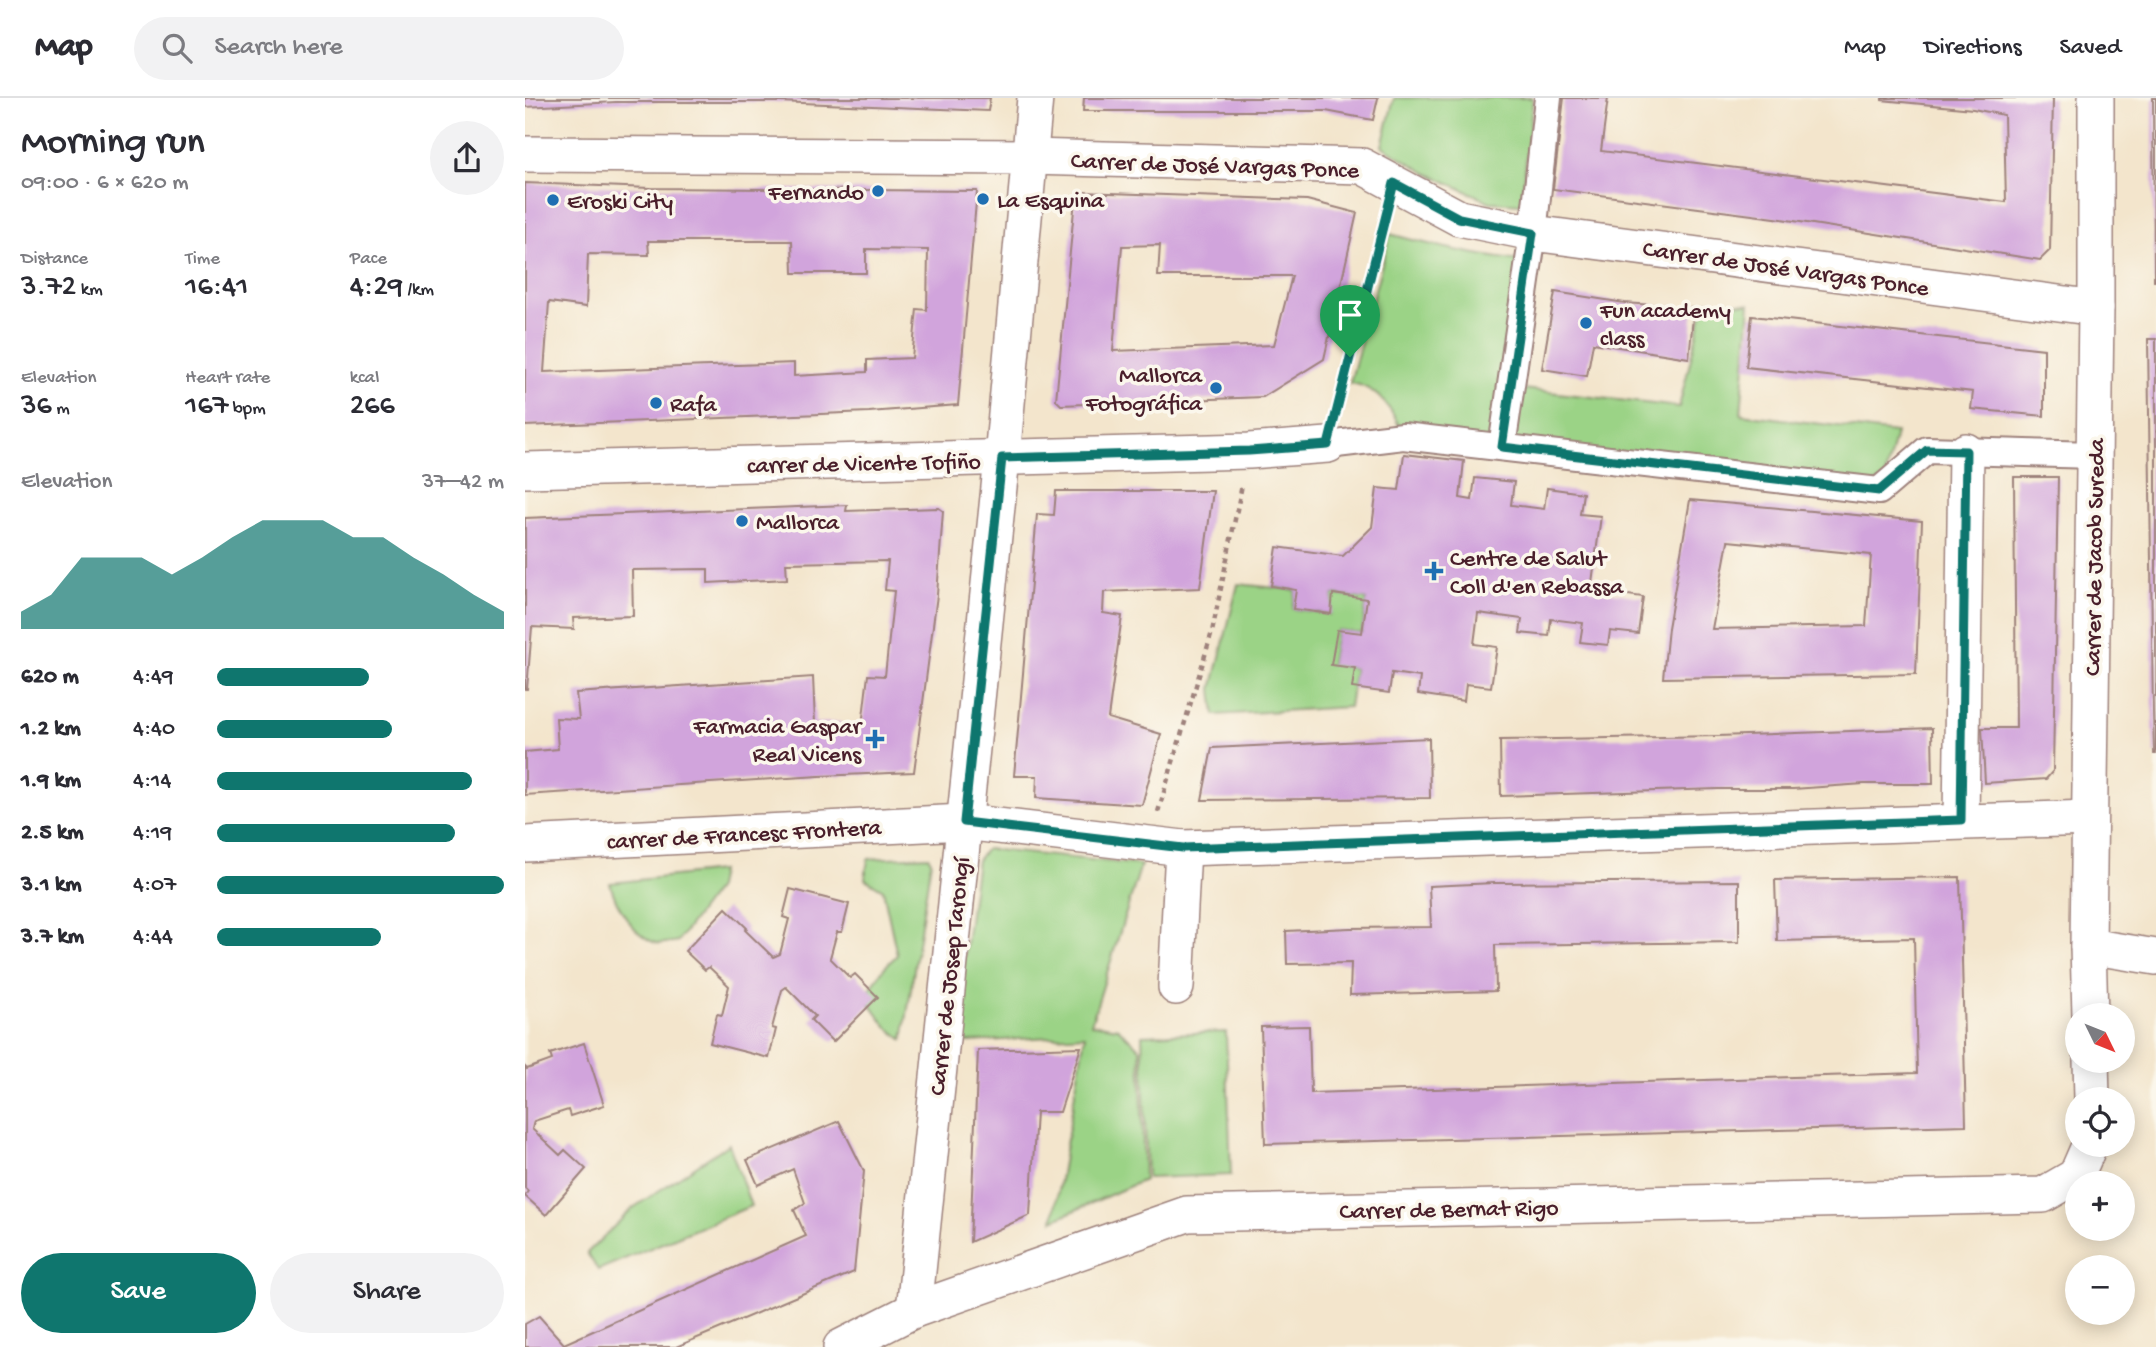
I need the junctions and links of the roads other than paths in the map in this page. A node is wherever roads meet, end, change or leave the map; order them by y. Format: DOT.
graph roads {
  1 [pos="1035,98"];
  2 [pos="1548,98"];
  3 [pos="2096,98"];
  4 [pos="525,154"];
  5 [pos="1030,157"];
  6 [pos="1533,233"];
  7 [pos="2096,308"];
  8 [pos="1328,445"];
  9 [pos="1502,447"];
  10 [pos="1966,451"];
  11 [pos="2094,455"];
  12 [pos="1002,458"];
  13 [pos="525,470"];
  14 [pos="2089,818"];
  15 [pos="1961,820"];
  16 [pos="964,822"];
  17 [pos="525,844"];
  18 [pos="1183,848"];
  19 [pos="2088,946"];
  20 [pos="2156,957"];
  21 [pos="1176,988"];
  22 [pos="2090,1003"];
  23 [pos="2083,1160"];
  24 [pos="914,1310"];
  25 [pos="841,1347"];
  1 -- 5 [label="street, Carrer de Josep Tarongí"];
  2 -- 6 [label="street"];
  3 -- 7 [label="street, Carrer de Jacob Sureda"];
  4 -- 5 [label="street, Carrer de José Vargas Ponce"];
  5 -- 6 [label="street, Carrer de José Vargas Ponce"];
  5 -- 12 [label="street, Carrer de Josep Tarongí"];
  6 -- 7 [label="street, Carrer de José Vargas Ponce"];
  6 -- 9 [label="street"];
  7 -- 11 [label="street, Carrer de Jacob Sureda"];
  8 -- 9 [label="street"];
  8 -- 12 [label="street, carrer de Vicente Tofiño"];
  9 -- 10 [label="street"];
  10 -- 11 [label="street"];
  10 -- 15 [label="street"];
  11 -- 14 [label="street, Carrer de Jacob Sureda"];
  12 -- 13 [label="street, carrer de Vicente Tofiño"];
  12 -- 16 [label="street, Carrer de Josep Tarongí"];
  14 -- 15 [label="street, carrer de Francesc Frontera"];
  14 -- 19 [label="street, Carrer de Jacob Sureda"];
  15 -- 18 [label="street, carrer de Francesc Frontera"];
  16 -- 17 [label="street, carrer de Francesc Frontera"];
  16 -- 18 [label="street, carrer de Francesc Frontera"];
  16 -- 24 [label="street, Carrer de Josep Tarongí"];
  18 -- 21 [label="street"];
  19 -- 20 [label="street"];
  19 -- 22 [label="street, Carrer de Jacob Sureda"];
  23 -- 24 [label="street, Carrer de Bernat Rigo"];
  24 -- 25 [label="street, Carrer de Bernat Rigo"];
}
